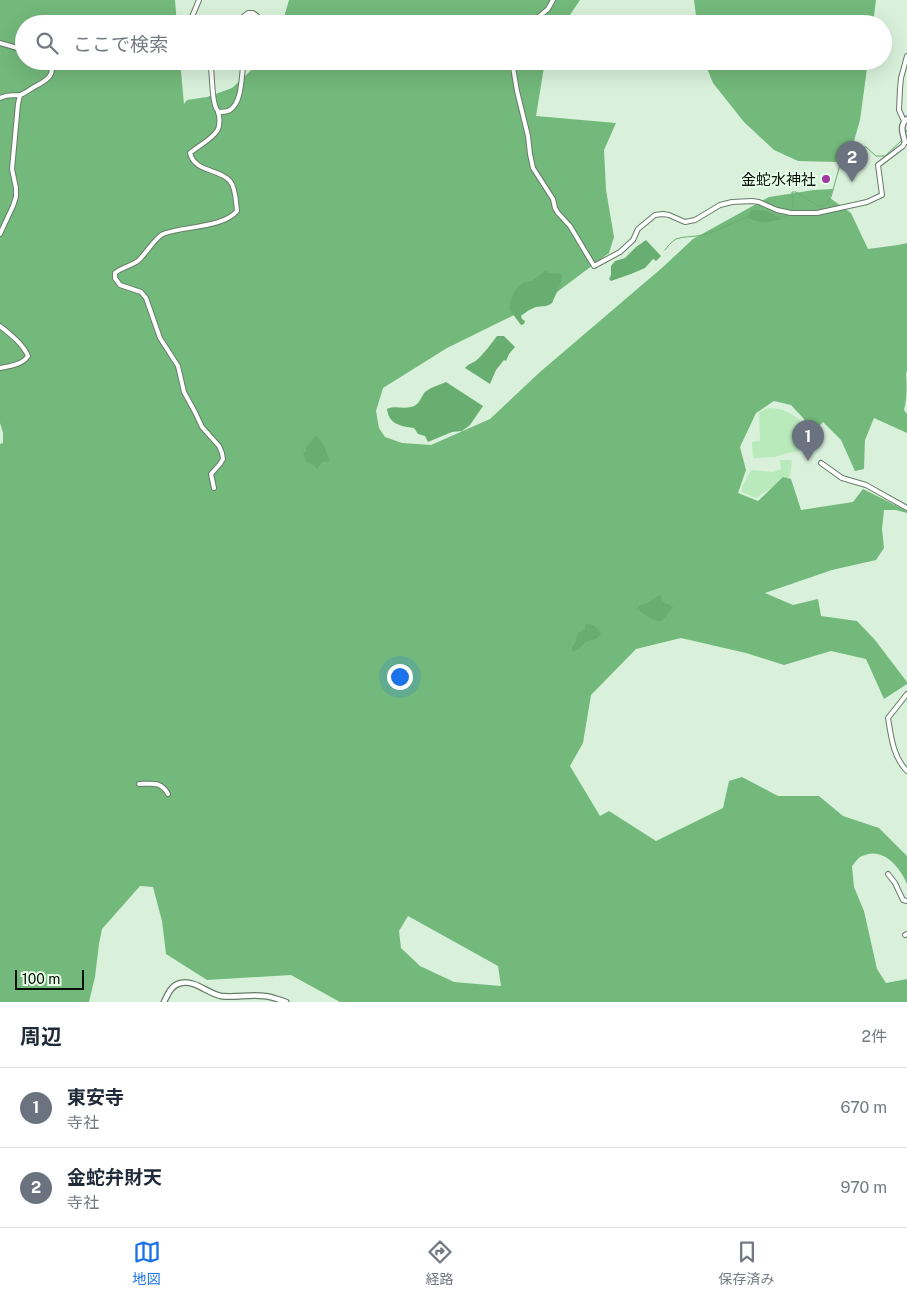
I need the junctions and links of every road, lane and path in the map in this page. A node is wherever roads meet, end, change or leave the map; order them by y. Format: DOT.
graph roads {
  1 [pos="199,0"];
  2 [pos="553,0"];
  3 [pos="193,15"];
  4 [pos="245,15"];
  5 [pos="256,15"];
  6 [pos="541,15"];
  7 [pos="0,43"];
  8 [pos="15,47"];
  9 [pos="907,56"];
  10 [pos="52,70"];
  11 [pos="212,70"];
  12 [pos="243,70"];
  13 [pos="514,70"];
  14 [pos="20,95"];
  15 [pos="0,98"];
  16 [pos="218,112"];
  17 [pos="905,120"];
  18 [pos="905,142"];
  19 [pos="0,234"];
  20 [pos="0,326"];
  21 [pos="0,368"];
  22 [pos="821,463"];
  23 [pos="214,488"];
  24 [pos="907,508"];
  25 [pos="907,694"];
  26 [pos="905,700"];
  27 [pos="907,771"];
  28 [pos="139,784"];
  29 [pos="168,794"];
  30 [pos="888,874"];
  31 [pos="907,901"];
  32 [pos="164,1002"];
  33 [pos="286,1002"];
  1 -- 3 [label="street"];
  2 -- 6 [label="street"];
  4 -- 5 [label="street"];
  7 -- 8 [label="street"];
  9 -- 17 [label="street"];
  10 -- 14 [label="street"];
  11 -- 16 [label="street"];
  12 -- 16 [label="street"];
  13 -- 18 [label="street"];
  14 -- 15 [label="street"];
  14 -- 19 [label="street"];
  16 -- 23 [label="street"];
  17 -- 18 [label="street"];
  20 -- 21 [label="street"];
  22 -- 24 [label="street"];
  25 -- 26 [label="street"];
  26 -- 27 [label="street"];
  28 -- 29 [label="street"];
  30 -- 31 [label="street"];
  32 -- 33 [label="street"];
}
